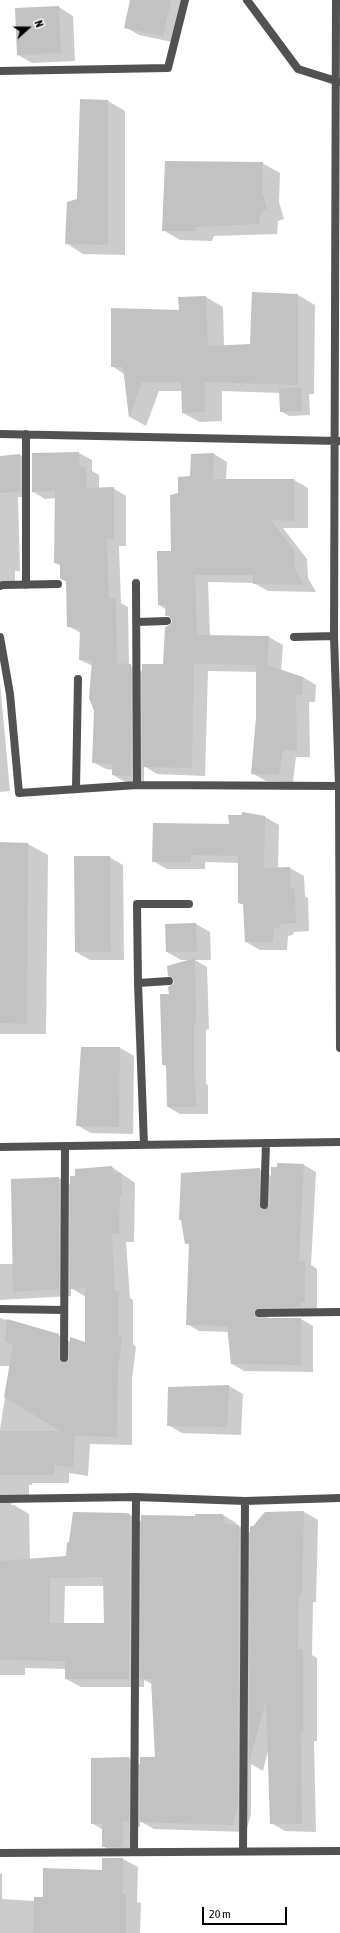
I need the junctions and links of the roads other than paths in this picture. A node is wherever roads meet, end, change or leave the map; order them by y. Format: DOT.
graph roads {
  1 [pos="185,0"];
  2 [pos="247,0"];
  3 [pos="336,0"];
  4 [pos="0,71"];
  5 [pos="338,82"];
  6 [pos="0,434"];
  7 [pos="26,434"];
  8 [pos="338,441"];
  9 [pos="136,583"];
  10 [pos="58,584"];
  11 [pos="26,585"];
  12 [pos="0,586"];
  13 [pos="167,621"];
  14 [pos="137,622"];
  15 [pos="334,636"];
  16 [pos="294,637"];
  17 [pos="0,638"];
  18 [pos="338,664"];
  19 [pos="78,679"];
  20 [pos="137,786"];
  21 [pos="340,786"];
  22 [pos="76,788"];
  23 [pos="189,904"];
  24 [pos="169,981"];
  25 [pos="138,982"];
  26 [pos="340,1048"];
  27 [pos="340,1142"];
  28 [pos="266,1143"];
  29 [pos="144,1145"];
  30 [pos="65,1146"];
  31 [pos="0,1147"];
  32 [pos="264,1205"];
  33 [pos="0,1309"];
  34 [pos="64,1310"];
  35 [pos="340,1312"];
  36 [pos="259,1313"];
  37 [pos="64,1358"];
  38 [pos="136,1497"];
  39 [pos="0,1498"];
  40 [pos="340,1498"];
  41 [pos="245,1501"];
  42 [pos="243,1851"];
  43 [pos="340,1851"];
  44 [pos="134,1852"];
  45 [pos="0,1853"];
  1 -- 4 [label="street"];
  2 -- 5 [label="street"];
  3 -- 5 [label="street"];
  5 -- 8 [label="street"];
  6 -- 7 [label="street"];
  7 -- 8 [label="street"];
  7 -- 11 [label="street"];
  8 -- 15 [label="street"];
  9 -- 14 [label="street"];
  10 -- 11 [label="street"];
  11 -- 12 [label="street"];
  13 -- 14 [label="street"];
  14 -- 20 [label="street"];
  15 -- 16 [label="street"];
  15 -- 18 [label="street"];
  17 -- 22 [label="street"];
  18 -- 21 [label="street"];
  19 -- 22 [label="street"];
  20 -- 21 [label="street"];
  20 -- 22 [label="street"];
  21 -- 26 [label="street"];
  23 -- 25 [label="street"];
  24 -- 25 [label="street"];
  25 -- 29 [label="street"];
  27 -- 28 [label="street"];
  28 -- 29 [label="street"];
  28 -- 32 [label="street"];
  29 -- 30 [label="street"];
  30 -- 31 [label="street"];
  30 -- 34 [label="street"];
  33 -- 34 [label="street"];
  34 -- 37 [label="street"];
  35 -- 36 [label="street"];
  38 -- 39 [label="street"];
  38 -- 41 [label="street"];
  38 -- 44 [label="street"];
  40 -- 41 [label="street"];
  41 -- 42 [label="street"];
  42 -- 43 [label="street"];
  42 -- 44 [label="street"];
  44 -- 45 [label="street"];
}
